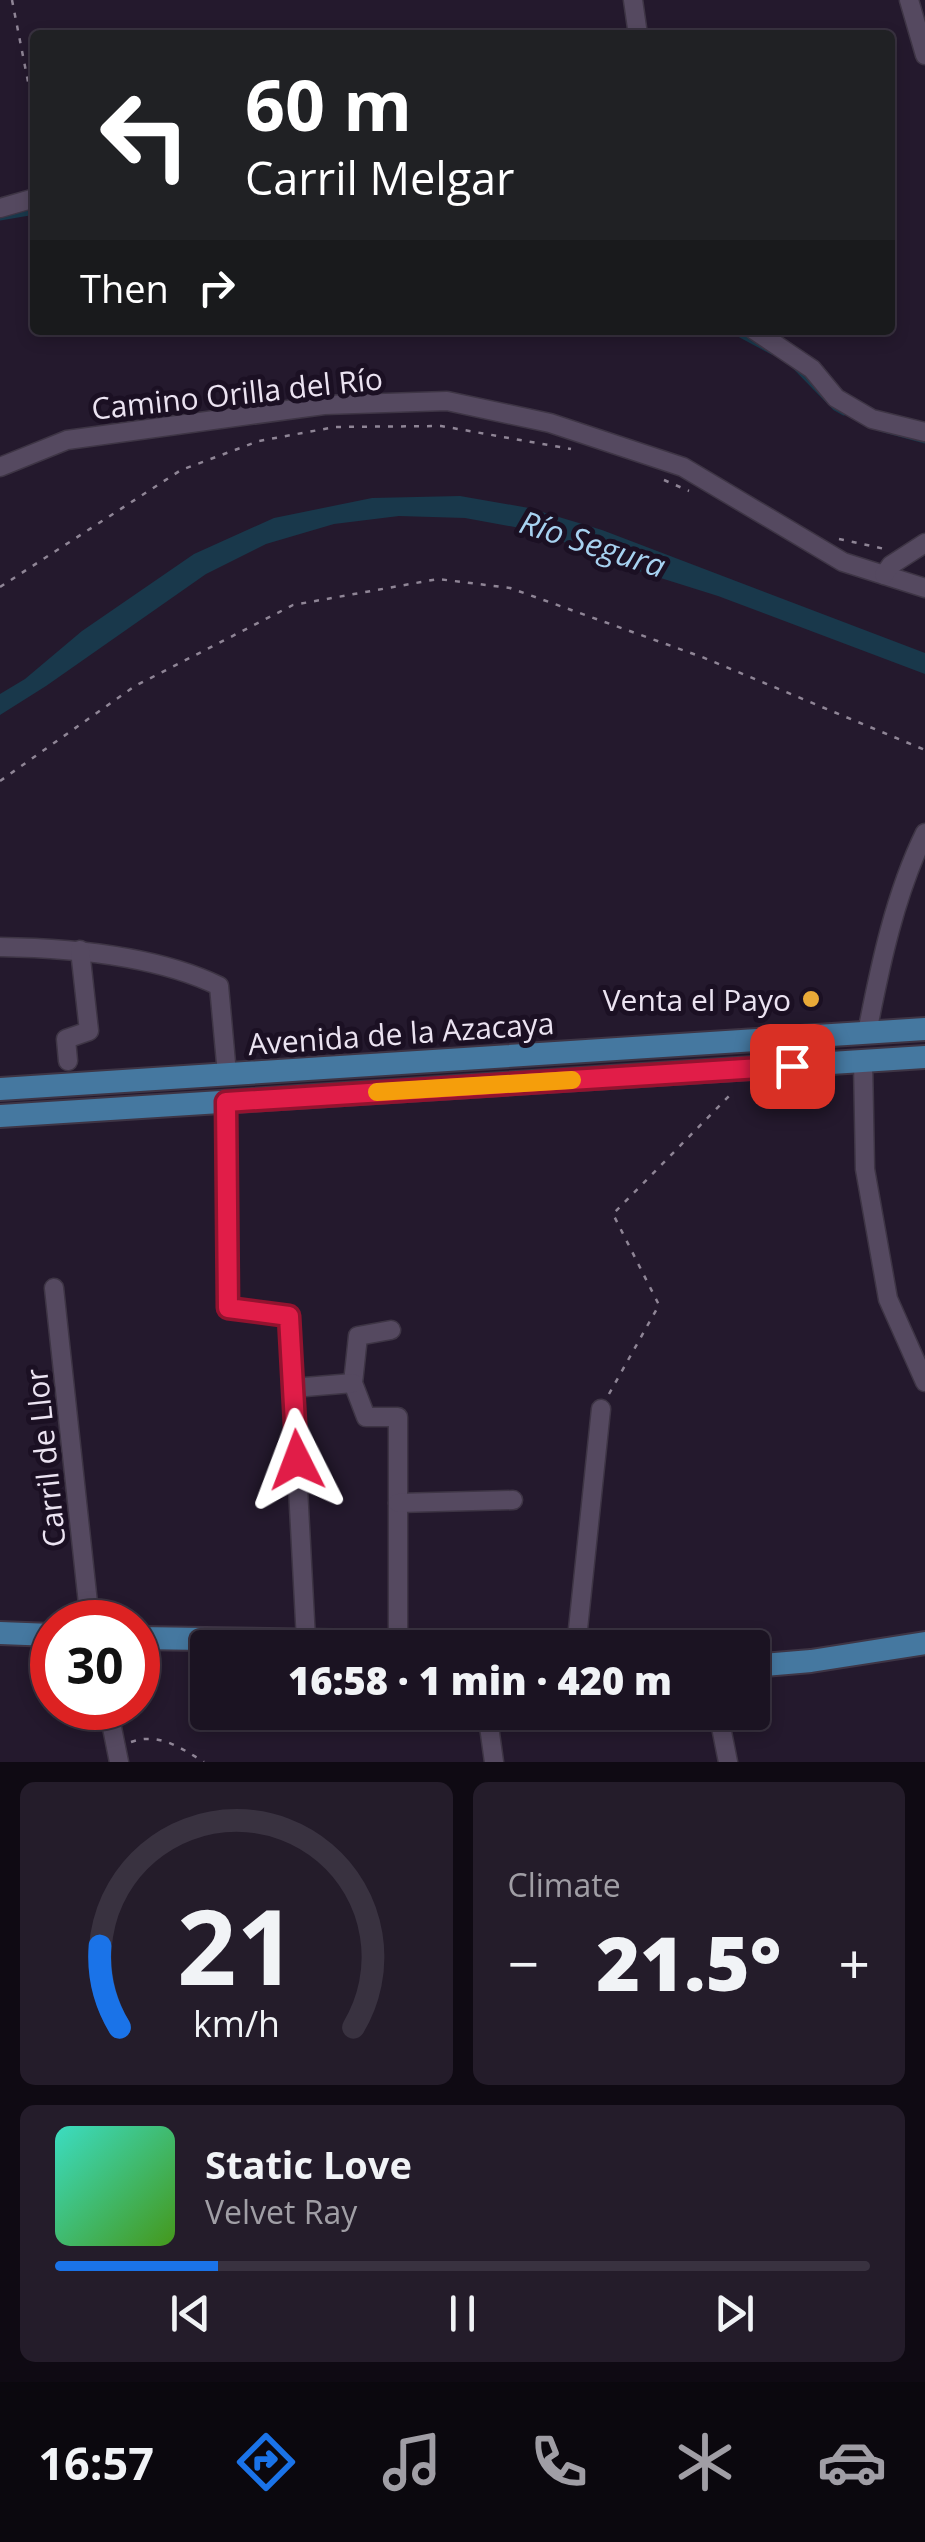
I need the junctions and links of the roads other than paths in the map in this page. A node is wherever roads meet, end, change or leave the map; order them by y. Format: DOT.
graph roads {
  1 [pos="633,0"];
  2 [pos="910,0"];
  3 [pos="637,30"];
  4 [pos="925,55"];
  5 [pos="30,199"];
  6 [pos="0,208"];
  7 [pos="761,335"];
  8 [pos="925,432"];
  9 [pos="0,468"];
  10 [pos="925,543"];
  11 [pos="884,575"];
  12 [pos="925,588"];
  13 [pos="925,832"];
  14 [pos="0,947"];
  15 [pos="80,950"];
  16 [pos="925,1029"];
  17 [pos="867,1033"];
  18 [pos="925,1057"];
  19 [pos="68,1061"];
  20 [pos="863,1061"];
  21 [pos="227,1074"];
  22 [pos="0,1088"];
  23 [pos="226,1102"];
  24 [pos="0,1116"];
  25 [pos="54,1288"];
  26 [pos="390,1330"];
  27 [pos="925,1382"];
  28 [pos="353,1384"];
  29 [pos="293,1388"];
  30 [pos="601,1409"];
  31 [pos="513,1500"];
  32 [pos="398,1504"];
  33 [pos="88,1600"];
  34 [pos="305,1630"];
  35 [pos="398,1630"];
  36 [pos="578,1630"];
  37 [pos="0,1632"];
  38 [pos="30,1634"];
  39 [pos="160,1638"];
  40 [pos="190,1639"];
  41 [pos="925,1643"];
  42 [pos="770,1664"];
  43 [pos="112,1730"];
  44 [pos="490,1730"];
  45 [pos="722,1730"];
  46 [pos="117,1755"];
  47 [pos="494,1762"];
  48 [pos="728,1762"];
  1 -- 3 [label="street"];
  2 -- 4 [label="street"];
  5 -- 6 [label="street"];
  7 -- 8 [label="street"];
  9 -- 11 [label="street, Camino Orilla del Río"];
  10 -- 11 [label="street"];
  11 -- 12 [label="street, Camino Orilla del Río"];
  13 -- 17 [label="street"];
  14 -- 15 [label="street"];
  15 -- 19 [label="street"];
  15 -- 21 [label="street"];
  16 -- 17 [label="main road, Avenida de la Azacaya"];
  17 -- 21 [label="main road, Avenida de la Azacaya"];
  18 -- 20 [label="main road, Avenida de la Azacaya"];
  20 -- 23 [label="main road, Avenida de la Azacaya"];
  20 -- 27 [label="street"];
  21 -- 22 [label="main road, Avenida de la Azacaya"];
  23 -- 24 [label="main road, Avenida de la Azacaya"];
  23 -- 29 [label="street"];
  25 -- 33 [label="street, Carril de Llor"];
  26 -- 28 [label="street"];
  28 -- 29 [label="street"];
  28 -- 32 [label="street"];
  29 -- 34 [label="street"];
  30 -- 36 [label="street"];
  31 -- 32 [label="street"];
  32 -- 35 [label="street"];
  37 -- 38 [label="main road"];
  39 -- 40 [label="main road"];
  41 -- 42 [label="main road"];
  43 -- 46 [label="street"];
  44 -- 47 [label="street"];
  45 -- 48 [label="street"];
}
